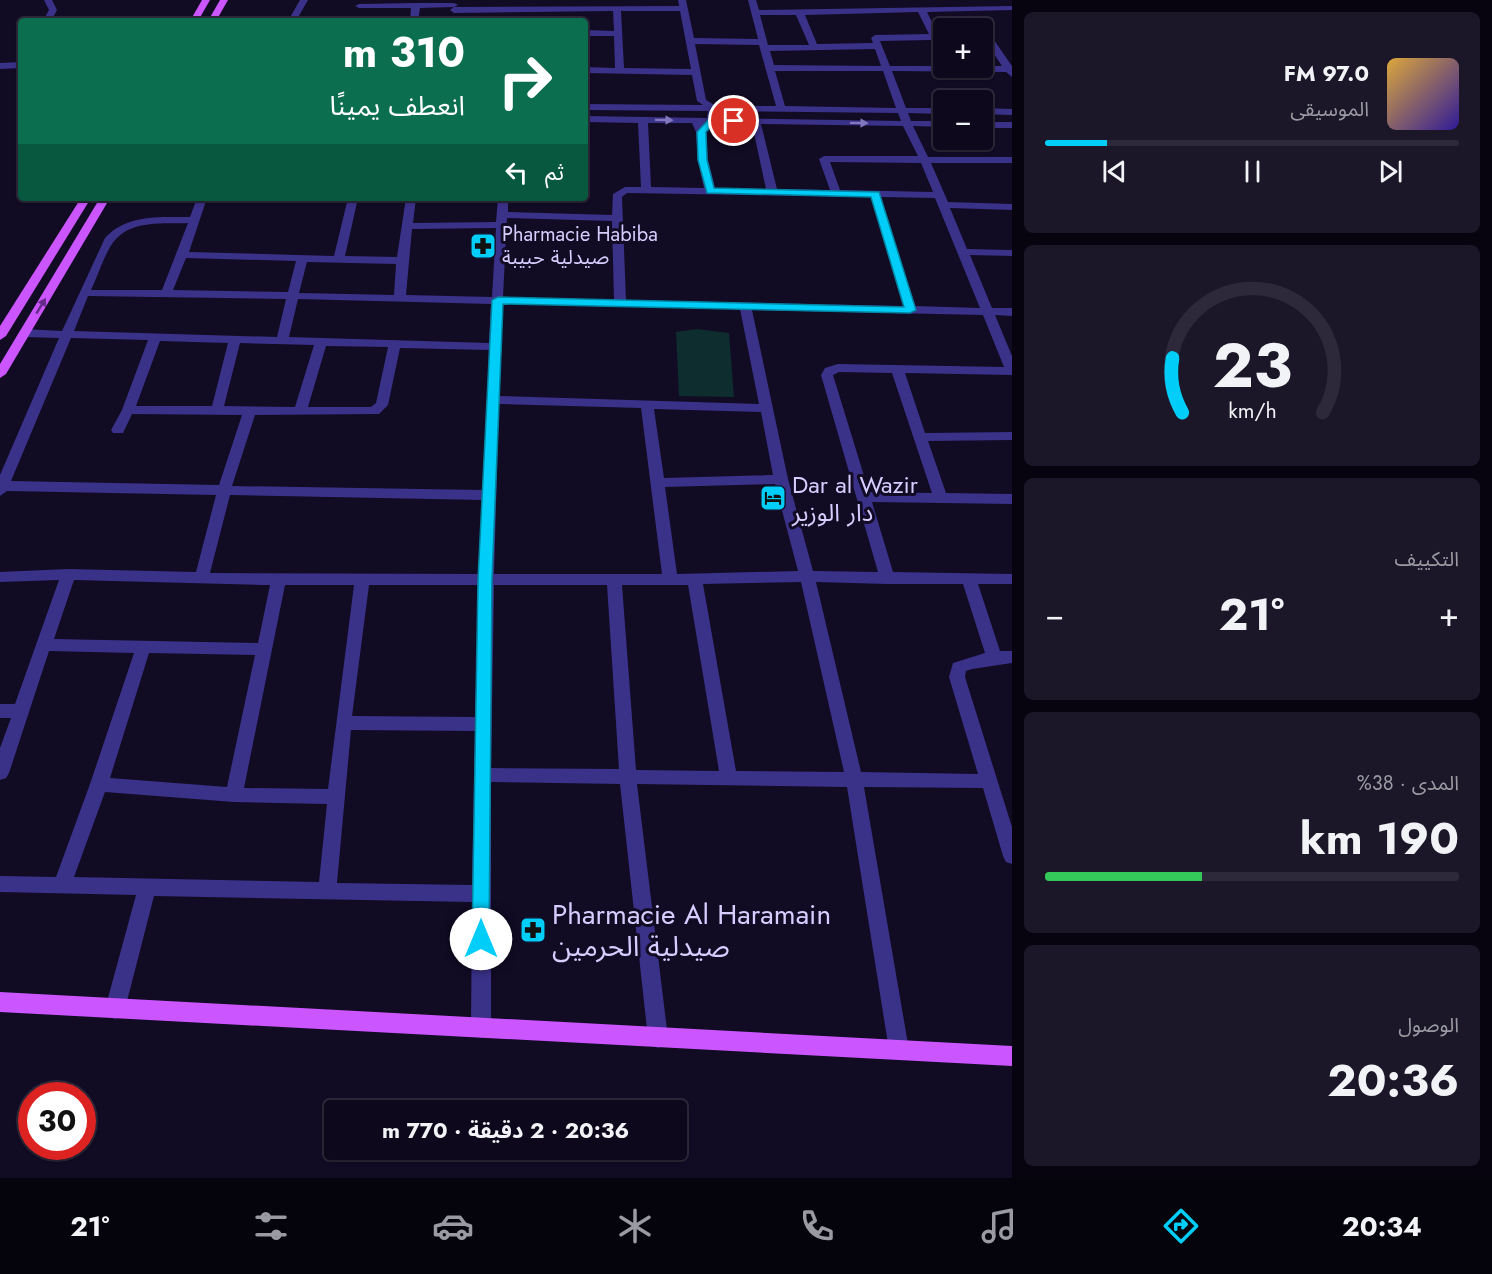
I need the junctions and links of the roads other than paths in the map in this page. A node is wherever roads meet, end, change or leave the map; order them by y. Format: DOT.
graph roads {
  1 [pos="48,0"];
  2 [pos="206,0"];
  3 [pos="224,0"];
  4 [pos="304,0"];
  5 [pos="752,0"];
  6 [pos="858,0"];
  7 [pos="965,0"];
  8 [pos="683,4"];
  9 [pos="416,5"];
  10 [pos="454,5"];
  11 [pos="564,5"];
  12 [pos="359,7"];
  13 [pos="970,8"];
  14 [pos="1012,8"];
  15 [pos="617,9"];
  16 [pos="921,9"];
  17 [pos="502,10"];
  18 [pos="865,10"];
  19 [pos="799,11"];
  20 [pos="757,12"];
  21 [pos="48,18"];
  22 [pos="196,18"];
  23 [pos="214,18"];
  24 [pos="294,18"];
  25 [pos="414,18"];
  26 [pos="502,18"];
  27 [pos="976,18"];
  28 [pos="588,33"];
  29 [pos="618,34"];
  30 [pos="933,36"];
  31 [pos="933,38"];
  32 [pos="692,41"];
  33 [pos="765,45"];
  34 [pos="878,46"];
  35 [pos="993,46"];
  36 [pos="814,47"];
  37 [pos="996,51"];
  38 [pos="1012,51"];
  39 [pos="18,65"];
  40 [pos="0,66"];
  41 [pos="772,68"];
  42 [pos="888,68"];
  43 [pos="933,68"];
  44 [pos="993,69"];
  45 [pos="588,70"];
  46 [pos="1011,70"];
  47 [pos="620,71"];
  48 [pos="698,72"];
  49 [pos="702,101"];
  50 [pos="588,107"];
  51 [pos="692,108"];
  52 [pos="712,108"];
  53 [pos="781,109"];
  54 [pos="902,110"];
  55 [pos="933,111"];
  56 [pos="993,111"];
  57 [pos="1012,112"];
  58 [pos="588,119"];
  59 [pos="643,120"];
  60 [pos="693,121"];
  61 [pos="712,121"];
  62 [pos="756,122"];
  63 [pos="907,124"];
  64 [pos="933,124"];
  65 [pos="993,125"];
  66 [pos="1012,125"];
  67 [pos="701,132"];
  68 [pos="925,160"];
  69 [pos="1012,160"];
  70 [pos="646,189"];
  71 [pos="710,191"];
  72 [pos="772,191"];
  73 [pos="836,193"];
  74 [pos="875,194"];
  75 [pos="940,200"];
  76 [pos="84,201"];
  77 [pos="103,201"];
  78 [pos="201,201"];
  79 [pos="352,201"];
  80 [pos="411,201"];
  81 [pos="503,201"];
  82 [pos="1012,207"];
  83 [pos="618,218"];
  84 [pos="194,220"];
  85 [pos="502,220"];
  86 [pos="408,226"];
  87 [pos="962,252"];
  88 [pos="1012,253"];
  89 [pos="182,255"];
  90 [pos="302,258"];
  91 [pos="339,259"];
  92 [pos="402,261"];
  93 [pos="166,292"];
  94 [pos="84,293"];
  95 [pos="292,295"];
  96 [pos="400,298"];
  97 [pos="498,300"];
  98 [pos="620,302"];
  99 [pos="745,306"];
  100 [pos="910,310"];
  101 [pos="987,312"];
  102 [pos="1012,312"];
  103 [pos="24,333"];
  104 [pos="67,334"];
  105 [pos="0,336"];
  106 [pos="155,337"];
  107 [pos="236,339"];
  108 [pos="282,340"];
  109 [pos="321,342"];
  110 [pos="395,344"];
  111 [pos="496,347"];
  112 [pos="897,368"];
  113 [pos="0,374"];
  114 [pos="493,400"];
  115 [pos="647,404"];
  116 [pos="766,408"];
  117 [pos="128,410"];
  118 [pos="217,410"];
  119 [pos="250,410"];
  120 [pos="300,411"];
  121 [pos="118,430"];
  122 [pos="921,436"];
  123 [pos="1012,436"];
  124 [pos="781,479"];
  125 [pos="658,483"];
  126 [pos="1,488"];
  127 [pos="224,490"];
  128 [pos="489,495"];
  129 [pos="866,497"];
  130 [pos="941,498"];
  131 [pos="1012,499"];
  132 [pos="68,574"];
  133 [pos="807,576"];
  134 [pos="0,577"];
  135 [pos="202,577"];
  136 [pos="279,579"];
  137 [pos="485,579"];
  138 [pos="614,579"];
  139 [pos="670,579"];
  140 [pos="695,579"];
  141 [pos="888,579"];
  142 [pos="969,579"];
  143 [pos="1012,579"];
  144 [pos="362,580"];
  145 [pos="44,645"];
  146 [pos="143,648"];
  147 [pos="266,649"];
  148 [pos="1003,657"];
  149 [pos="0,711"];
  150 [pos="22,711"];
  151 [pos="343,723"];
  152 [pos="483,724"];
  153 [pos="0,773"];
  154 [pos="483,775"];
  155 [pos="728,776"];
  156 [pos="628,777"];
  157 [pos="854,778"];
  158 [pos="987,781"];
  159 [pos="99,784"];
  160 [pos="234,795"];
  161 [pos="336,797"];
  162 [pos="1012,856"];
  163 [pos="0,884"];
  164 [pos="62,886"];
  165 [pos="147,888"];
  166 [pos="327,891"];
  167 [pos="481,894"];
  168 [pos="0,1002"];
  169 [pos="115,1009"];
  170 [pos="481,1028"];
  171 [pos="658,1038"];
  172 [pos="899,1050"];
  173 [pos="1012,1056"];
  1 -- 21 [label="street"];
  2 -- 22 [label="main road"];
  3 -- 23 [label="main road"];
  4 -- 24 [label="street"];
  5 -- 20 [label="street"];
  6 -- 18 [label="street"];
  7 -- 13 [label="street"];
  8 -- 15 [label="street"];
  8 -- 32 [label="street"];
  9 -- 10 [label="street"];
  9 -- 12 [label="street"];
  9 -- 25 [label="street"];
  10 -- 17 [label="street"];
  11 -- 15 [label="street"];
  11 -- 17 [label="street"];
  13 -- 14 [label="street"];
  13 -- 16 [label="street"];
  13 -- 27 [label="street"];
  15 -- 29 [label="street"];
  16 -- 18 [label="street"];
  16 -- 30 [label="street"];
  17 -- 26 [label="street"];
  18 -- 19 [label="street"];
  19 -- 20 [label="street"];
  19 -- 36 [label="street"];
  20 -- 33 [label="street"];
  28 -- 29 [label="street"];
  29 -- 47 [label="street"];
  31 -- 34 [label="street"];
  32 -- 33 [label="street"];
  32 -- 48 [label="street"];
  33 -- 36 [label="street"];
  33 -- 41 [label="street"];
  34 -- 36 [label="street"];
  34 -- 42 [label="street"];
  35 -- 37 [label="street"];
  37 -- 38 [label="street"];
  37 -- 46 [label="street"];
  39 -- 40 [label="street"];
  41 -- 42 [label="street"];
  41 -- 53 [label="street"];
  42 -- 43 [label="street"];
  42 -- 54 [label="street"];
  44 -- 46 [label="street"];
  45 -- 47 [label="street"];
  47 -- 48 [label="street"];
  48 -- 49 [label="street"];
  49 -- 51 [label="street"];
  49 -- 52 [label="street"];
  50 -- 51 [label="street"];
  51 -- 52 [label="street"];
  51 -- 60 [label="street"];
  52 -- 53 [label="street"];
  52 -- 61 [label="street"];
  53 -- 54 [label="street"];
  54 -- 55 [label="street"];
  54 -- 63 [label="street"];
  56 -- 57 [label="street"];
  58 -- 59 [label="street"];
  59 -- 60 [label="street, one-way"];
  59 -- 70 [label="street"];
  60 -- 61 [label="street"];
  60 -- 67 [label="street"];
  61 -- 62 [label="street"];
  61 -- 67 [label="street"];
  62 -- 63 [label="street, one-way"];
  62 -- 72 [label="street"];
  63 -- 64 [label="street"];
  63 -- 68 [label="street"];
  65 -- 66 [label="street"];
  67 -- 71 [label="street"];
  68 -- 69 [label="street"];
  68 -- 73 [label="street"];
  68 -- 75 [label="street"];
  70 -- 71 [label="street"];
  70 -- 83 [label="street"];
  71 -- 72 [label="street"];
  72 -- 73 [label="street"];
  73 -- 74 [label="street"];
  74 -- 75 [label="street"];
  74 -- 100 [label="street"];
  75 -- 82 [label="street"];
  75 -- 87 [label="street"];
  76 -- 105 [label="main road"];
  103 -- 77 [label="main road, one-way"];
  78 -- 84 [label="street"];
  79 -- 91 [label="street"];
  80 -- 86 [label="street"];
  81 -- 85 [label="street"];
  83 -- 85 [label="street"];
  83 -- 98 [label="street"];
  84 -- 89 [label="street"];
  84 -- 94 [label="street"];
  85 -- 86 [label="street"];
  85 -- 97 [label="street"];
  86 -- 92 [label="street"];
  87 -- 88 [label="street"];
  87 -- 101 [label="street"];
  89 -- 90 [label="street"];
  89 -- 93 [label="street"];
  90 -- 91 [label="street"];
  90 -- 95 [label="street"];
  91 -- 92 [label="street"];
  92 -- 96 [label="street"];
  93 -- 94 [label="street"];
  93 -- 95 [label="street"];
  94 -- 104 [label="street"];
  95 -- 96 [label="street"];
  95 -- 108 [label="street"];
  96 -- 97 [label="street"];
  97 -- 98 [label="street"];
  97 -- 111 [label="street"];
  98 -- 99 [label="street"];
  99 -- 100 [label="street"];
  99 -- 116 [label="street"];
  100 -- 101 [label="street"];
  101 -- 102 [label="street"];
  101 -- 112 [label="street"];
  103 -- 104 [label="street"];
  103 -- 113 [label="main road"];
  104 -- 106 [label="street"];
  104 -- 126 [label="street"];
  106 -- 107 [label="street"];
  106 -- 117 [label="street"];
  107 -- 108 [label="street"];
  107 -- 118 [label="street"];
  108 -- 109 [label="street"];
  109 -- 110 [label="street"];
  109 -- 120 [label="street"];
  110 -- 111 [label="street"];
  110 -- 120 [label="street"];
  111 -- 114 [label="street"];
  112 -- 122 [label="street"];
  112 -- 129 [label="street"];
  114 -- 115 [label="street"];
  114 -- 128 [label="street"];
  115 -- 116 [label="street"];
  115 -- 125 [label="street"];
  116 -- 124 [label="street"];
  117 -- 118 [label="street"];
  117 -- 121 [label="street"];
  118 -- 119 [label="street"];
  119 -- 120 [label="street"];
  119 -- 127 [label="street"];
  122 -- 123 [label="street"];
  122 -- 130 [label="street"];
  124 -- 125 [label="street"];
  124 -- 133 [label="street"];
  125 -- 139 [label="street"];
  126 -- 127 [label="street"];
  127 -- 128 [label="street"];
  127 -- 135 [label="street"];
  128 -- 137 [label="street"];
  129 -- 130 [label="street"];
  129 -- 141 [label="street"];
  130 -- 131 [label="street"];
  132 -- 134 [label="street"];
  132 -- 135 [label="street"];
  132 -- 145 [label="street"];
  133 -- 140 [label="street"];
  133 -- 141 [label="street"];
  133 -- 157 [label="street"];
  135 -- 136 [label="street"];
  136 -- 144 [label="street"];
  136 -- 147 [label="street"];
  137 -- 138 [label="street"];
  137 -- 144 [label="street"];
  137 -- 152 [label="street"];
  138 -- 139 [label="street"];
  138 -- 156 [label="street"];
  139 -- 140 [label="street"];
  140 -- 155 [label="street"];
  141 -- 142 [label="street"];
  142 -- 143 [label="street"];
  142 -- 148 [label="street"];
  144 -- 151 [label="street"];
  145 -- 146 [label="street"];
  145 -- 150 [label="street"];
  146 -- 147 [label="street"];
  146 -- 159 [label="street"];
  147 -- 160 [label="street"];
  148 -- 158 [label="street"];
  149 -- 150 [label="street"];
  150 -- 153 [label="street"];
  151 -- 152 [label="street"];
  151 -- 161 [label="street"];
  152 -- 154 [label="street"];
  154 -- 156 [label="street"];
  154 -- 167 [label="street"];
  155 -- 156 [label="street"];
  155 -- 157 [label="street"];
  156 -- 171 [label="street"];
  157 -- 158 [label="street"];
  157 -- 172 [label="street"];
  158 -- 162 [label="street"];
  159 -- 160 [label="street"];
  159 -- 164 [label="street"];
  160 -- 161 [label="street"];
  161 -- 166 [label="street"];
  163 -- 164 [label="street"];
  164 -- 165 [label="street"];
  165 -- 166 [label="street"];
  165 -- 169 [label="street"];
  166 -- 167 [label="street"];
  167 -- 170 [label="street"];
  168 -- 169 [label="main road"];
  169 -- 170 [label="main road"];
  170 -- 171 [label="main road"];
  171 -- 172 [label="main road"];
  172 -- 173 [label="main road"];
}
